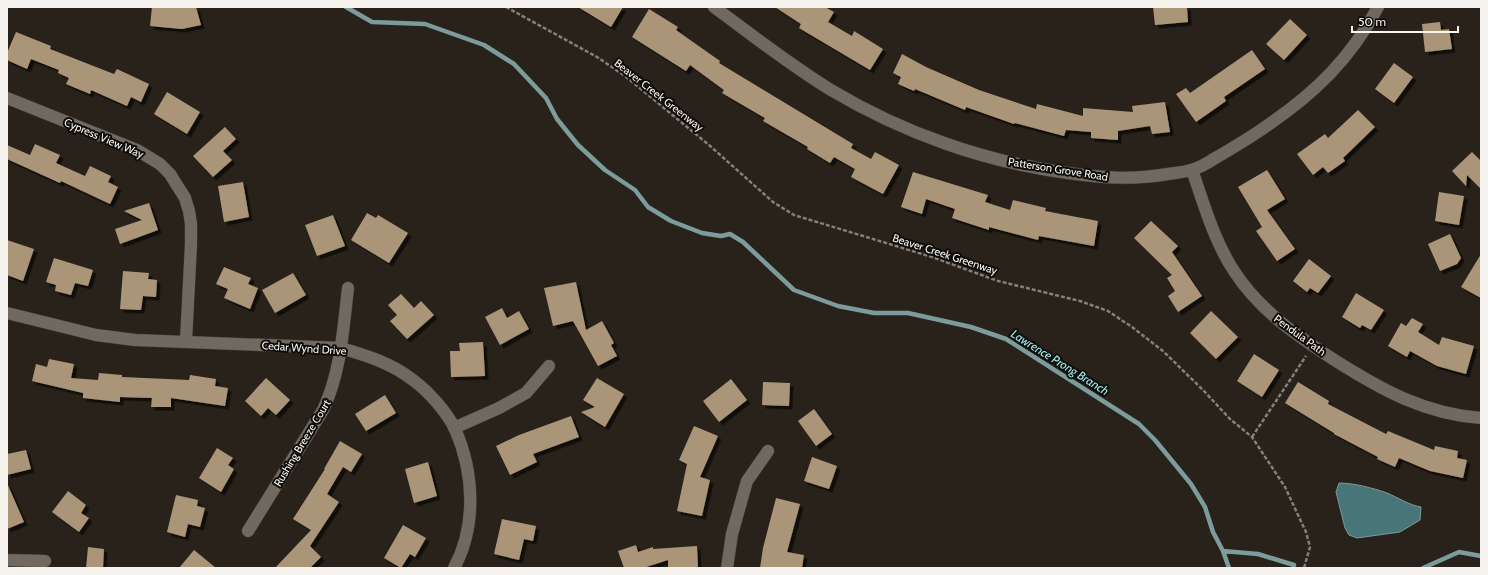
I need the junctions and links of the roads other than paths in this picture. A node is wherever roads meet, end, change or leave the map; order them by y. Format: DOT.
graph roads {
  1 [pos="714,7"];
  2 [pos="1378,7"];
  3 [pos="7,98"];
  4 [pos="1192,170"];
  5 [pos="348,288"];
  6 [pos="7,313"];
  7 [pos="186,341"];
  8 [pos="341,348"];
  9 [pos="549,366"];
  10 [pos="1481,418"];
  11 [pos="454,428"];
  12 [pos="768,450"];
  13 [pos="248,531"];
  14 [pos="7,560"];
  15 [pos="45,561"];
  16 [pos="454,568"];
  17 [pos="727,568"];
  1 -- 4 [label="street, Patterson Grove Road"];
  2 -- 4 [label="street, Patterson Grove Road"];
  3 -- 7 [label="street, Cypress View Way"];
  4 -- 10 [label="street, Pendula Path"];
  5 -- 8 [label="street, Rushing Breeze Court"];
  6 -- 7 [label="street, Cedar Wynd Drive"];
  7 -- 8 [label="street, Cedar Wynd Drive"];
  8 -- 11 [label="street, Cedar Wynd Drive"];
  8 -- 13 [label="street, Rushing Breeze Court"];
  9 -- 11 [label="street"];
  11 -- 16 [label="street, Cedar Wynd Drive"];
  12 -- 17 [label="street"];
  14 -- 15 [label="street"];
}
